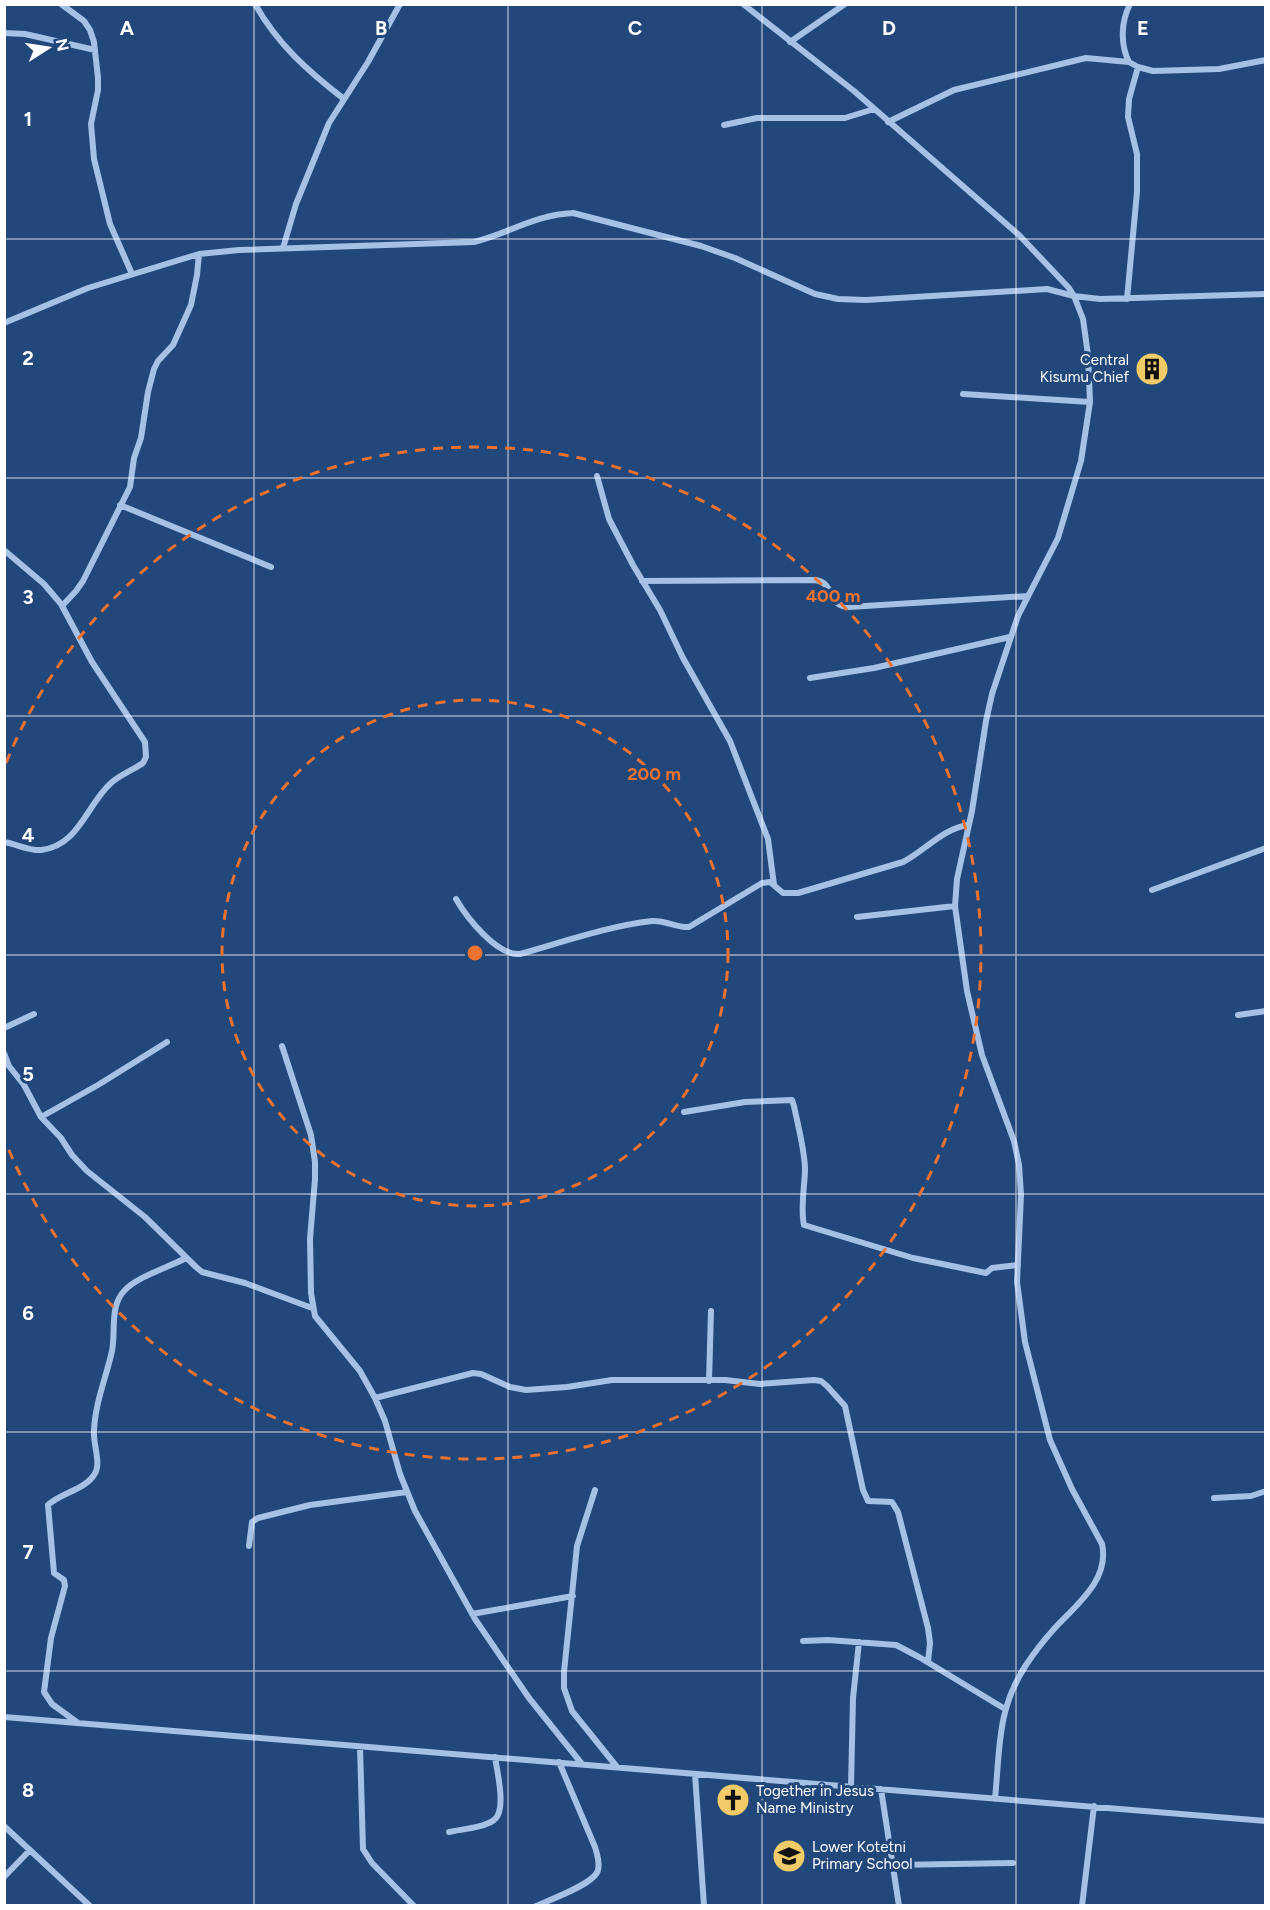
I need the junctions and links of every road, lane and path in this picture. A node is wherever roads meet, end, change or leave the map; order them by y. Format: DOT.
graph roads {
  1 [pos="61,4"];
  2 [pos="255,4"];
  3 [pos="400,4"];
  4 [pos="743,4"];
  5 [pos="845,4"];
  6 [pos="1130,4"];
  7 [pos="4,33"];
  8 [pos="790,42"];
  9 [pos="95,50"];
  10 [pos="1266,60"];
  11 [pos="1129,62"];
  12 [pos="1138,67"];
  13 [pos="344,99"];
  14 [pos="874,109"];
  15 [pos="888,122"];
  16 [pos="724,125"];
  17 [pos="283,248"];
  18 [pos="199,254"];
  19 [pos="132,274"];
  20 [pos="1266,294"];
  21 [pos="1074,296"];
  22 [pos="1127,298"];
  23 [pos="4,322"];
  24 [pos="963,394"];
  25 [pos="1090,402"];
  26 [pos="597,476"];
  27 [pos="120,505"];
  28 [pos="4,550"];
  29 [pos="271,567"];
  30 [pos="642,581"];
  31 [pos="1028,596"];
  32 [pos="62,606"];
  33 [pos="1010,637"];
  34 [pos="810,678"];
  35 [pos="968,825"];
  36 [pos="6,844"];
  37 [pos="1266,848"];
  38 [pos="774,886"];
  39 [pos="1152,890"];
  40 [pos="456,899"];
  41 [pos="955,906"];
  42 [pos="857,917"];
  43 [pos="1266,1011"];
  44 [pos="34,1014"];
  45 [pos="1238,1015"];
  46 [pos="4,1028"];
  47 [pos="167,1042"];
  48 [pos="282,1046"];
  49 [pos="4,1053"];
  50 [pos="684,1112"];
  51 [pos="41,1117"];
  52 [pos="186,1257"];
  53 [pos="1018,1265"];
  54 [pos="312,1308"];
  55 [pos="711,1311"];
  56 [pos="709,1381"];
  57 [pos="375,1398"];
  58 [pos="595,1490"];
  59 [pos="1266,1491"];
  60 [pos="407,1492"];
  61 [pos="1214,1498"];
  62 [pos="249,1546"];
  63 [pos="573,1596"];
  64 [pos="472,1614"];
  65 [pos="803,1641"];
  66 [pos="859,1642"];
  67 [pos="928,1662"];
  68 [pos="1005,1709"];
  69 [pos="4,1717"];
  70 [pos="79,1723"];
  71 [pos="360,1747"];
  72 [pos="495,1757"];
  73 [pos="559,1762"];
  74 [pos="582,1764"];
  75 [pos="617,1767"];
  76 [pos="695,1774"];
  77 [pos="851,1787"];
  78 [pos="881,1789"];
  79 [pos="995,1799"];
  80 [pos="1094,1806"];
  81 [pos="1266,1821"];
  82 [pos="4,1826"];
  83 [pos="449,1832"];
  84 [pos="30,1850"];
  85 [pos="1013,1863"];
  86 [pos="893,1865"];
  87 [pos="4,1878"];
  88 [pos="90,1905"];
  89 [pos="414,1905"];
  90 [pos="536,1905"];
  91 [pos="704,1905"];
  92 [pos="899,1905"];
  93 [pos="1082,1905"];
  1 -- 9 [label="street"];
  2 -- 13 [label="street"];
  3 -- 13 [label="street"];
  4 -- 8 [label="street"];
  5 -- 8 [label="street"];
  6 -- 11 [label="street"];
  7 -- 9 [label="street"];
  8 -- 14 [label="street"];
  9 -- 19 [label="street"];
  10 -- 12 [label="street"];
  11 -- 12 [label="street"];
  11 -- 15 [label="street"];
  12 -- 22 [label="street"];
  13 -- 17 [label="street"];
  14 -- 15 [label="street"];
  14 -- 16 [label="street"];
  15 -- 21 [label="street"];
  17 -- 18 [label="street"];
  17 -- 21 [label="street"];
  18 -- 19 [label="street"];
  18 -- 27 [label="street"];
  19 -- 23 [label="street"];
  20 -- 22 [label="street"];
  21 -- 22 [label="street"];
  21 -- 25 [label="street"];
  24 -- 25 [label="street"];
  25 -- 31 [label="street"];
  26 -- 30 [label="street"];
  27 -- 29 [label="street"];
  27 -- 32 [label="street"];
  28 -- 32 [label="street"];
  30 -- 31 [label="street"];
  30 -- 38 [label="street"];
  31 -- 33 [label="street"];
  32 -- 36 [label="street"];
  33 -- 34 [label="street"];
  33 -- 35 [label="street"];
  35 -- 38 [label="street"];
  35 -- 41 [label="street"];
  37 -- 39 [label="street"];
  38 -- 40 [label="street"];
  41 -- 42 [label="street"];
  41 -- 53 [label="street"];
  43 -- 45 [label="street"];
  44 -- 46 [label="street"];
  47 -- 51 [label="street"];
  48 -- 54 [label="street"];
  49 -- 51 [label="street"];
  50 -- 53 [label="street"];
  51 -- 52 [label="street"];
  52 -- 54 [label="street"];
  52 -- 70 [label="street"];
  53 -- 68 [label="street"];
  54 -- 57 [label="street"];
  55 -- 56 [label="street"];
  56 -- 57 [label="street"];
  56 -- 67 [label="street"];
  57 -- 60 [label="street"];
  58 -- 63 [label="street"];
  59 -- 61 [label="street"];
  60 -- 62 [label="street"];
  60 -- 64 [label="street"];
  63 -- 64 [label="street"];
  63 -- 75 [label="street"];
  64 -- 74 [label="street"];
  65 -- 66 [label="street"];
  66 -- 67 [label="street"];
  66 -- 77 [label="street"];
  67 -- 68 [label="street"];
  68 -- 79 [label="street"];
  69 -- 70 [label="street"];
  70 -- 71 [label="street"];
  71 -- 72 [label="street"];
  71 -- 89 [label="street"];
  72 -- 73 [label="street"];
  72 -- 83 [label="street"];
  73 -- 74 [label="street"];
  73 -- 90 [label="street"];
  74 -- 75 [label="street"];
  75 -- 76 [label="street"];
  76 -- 77 [label="street"];
  76 -- 91 [label="street"];
  77 -- 78 [label="street"];
  78 -- 79 [label="street"];
  78 -- 86 [label="street"];
  79 -- 80 [label="street"];
  80 -- 81 [label="street"];
  80 -- 93 [label="street"];
  82 -- 84 [label="street"];
  84 -- 87 [label="street"];
  84 -- 88 [label="street"];
  85 -- 86 [label="street"];
  86 -- 92 [label="street"];
}
